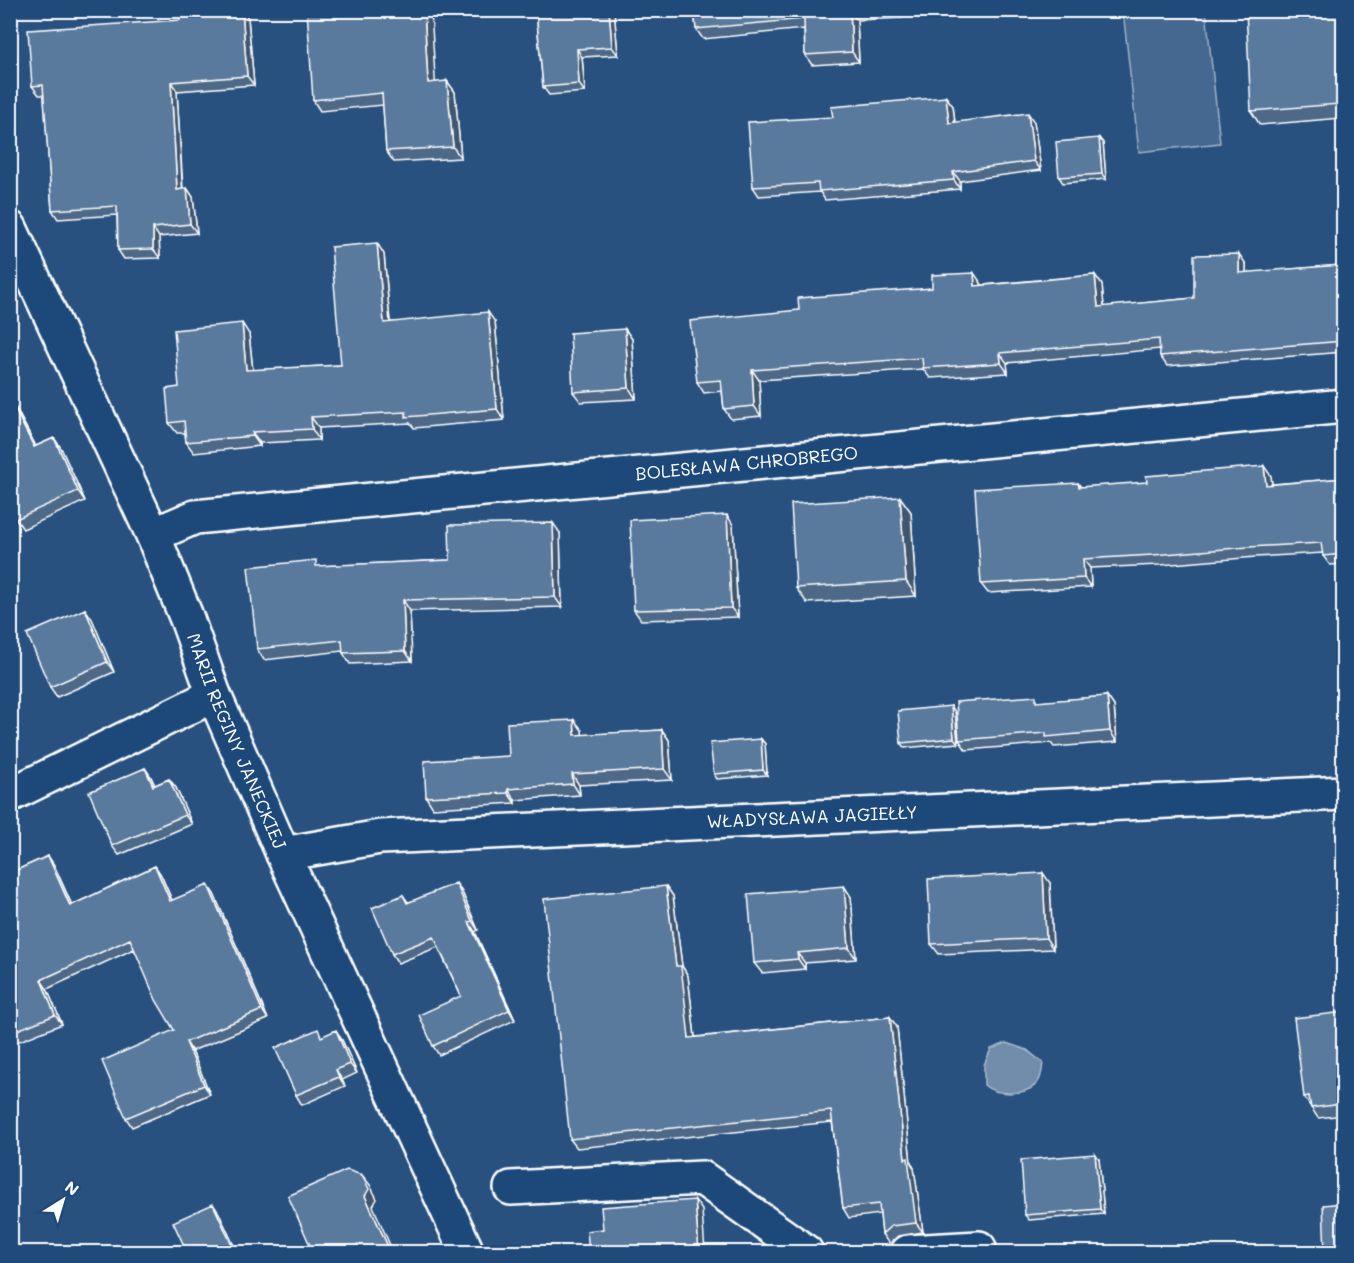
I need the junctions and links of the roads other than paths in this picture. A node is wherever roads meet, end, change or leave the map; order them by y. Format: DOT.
graph roads {
  1 [pos="10,228"];
  2 [pos="1344,406"];
  3 [pos="153,535"];
  4 [pos="214,695"];
  5 [pos="1344,793"];
  6 [pos="10,795"];
  7 [pos="283,854"];
  8 [pos="511,1188"];
  9 [pos="467,1252"];
  10 [pos="806,1252"];
  11 [pos="908,1252"];
  12 [pos="980,1252"];
  1 -- 3 [label="street, MARII REGINY JANECKIEJ"];
  2 -- 3 [label="street, BOLESŁAWA CHROBREGO"];
  3 -- 4 [label="street, MARII REGINY JANECKIEJ"];
  4 -- 6 [label="street"];
  4 -- 7 [label="street, MARII REGINY JANECKIEJ"];
  5 -- 7 [label="street, WŁADYSŁAWA JAGIEŁŁY"];
  7 -- 9 [label="street, MARII REGINY JANECKIEJ"];
  8 -- 10 [label="street"];
  11 -- 12 [label="street"];
}
